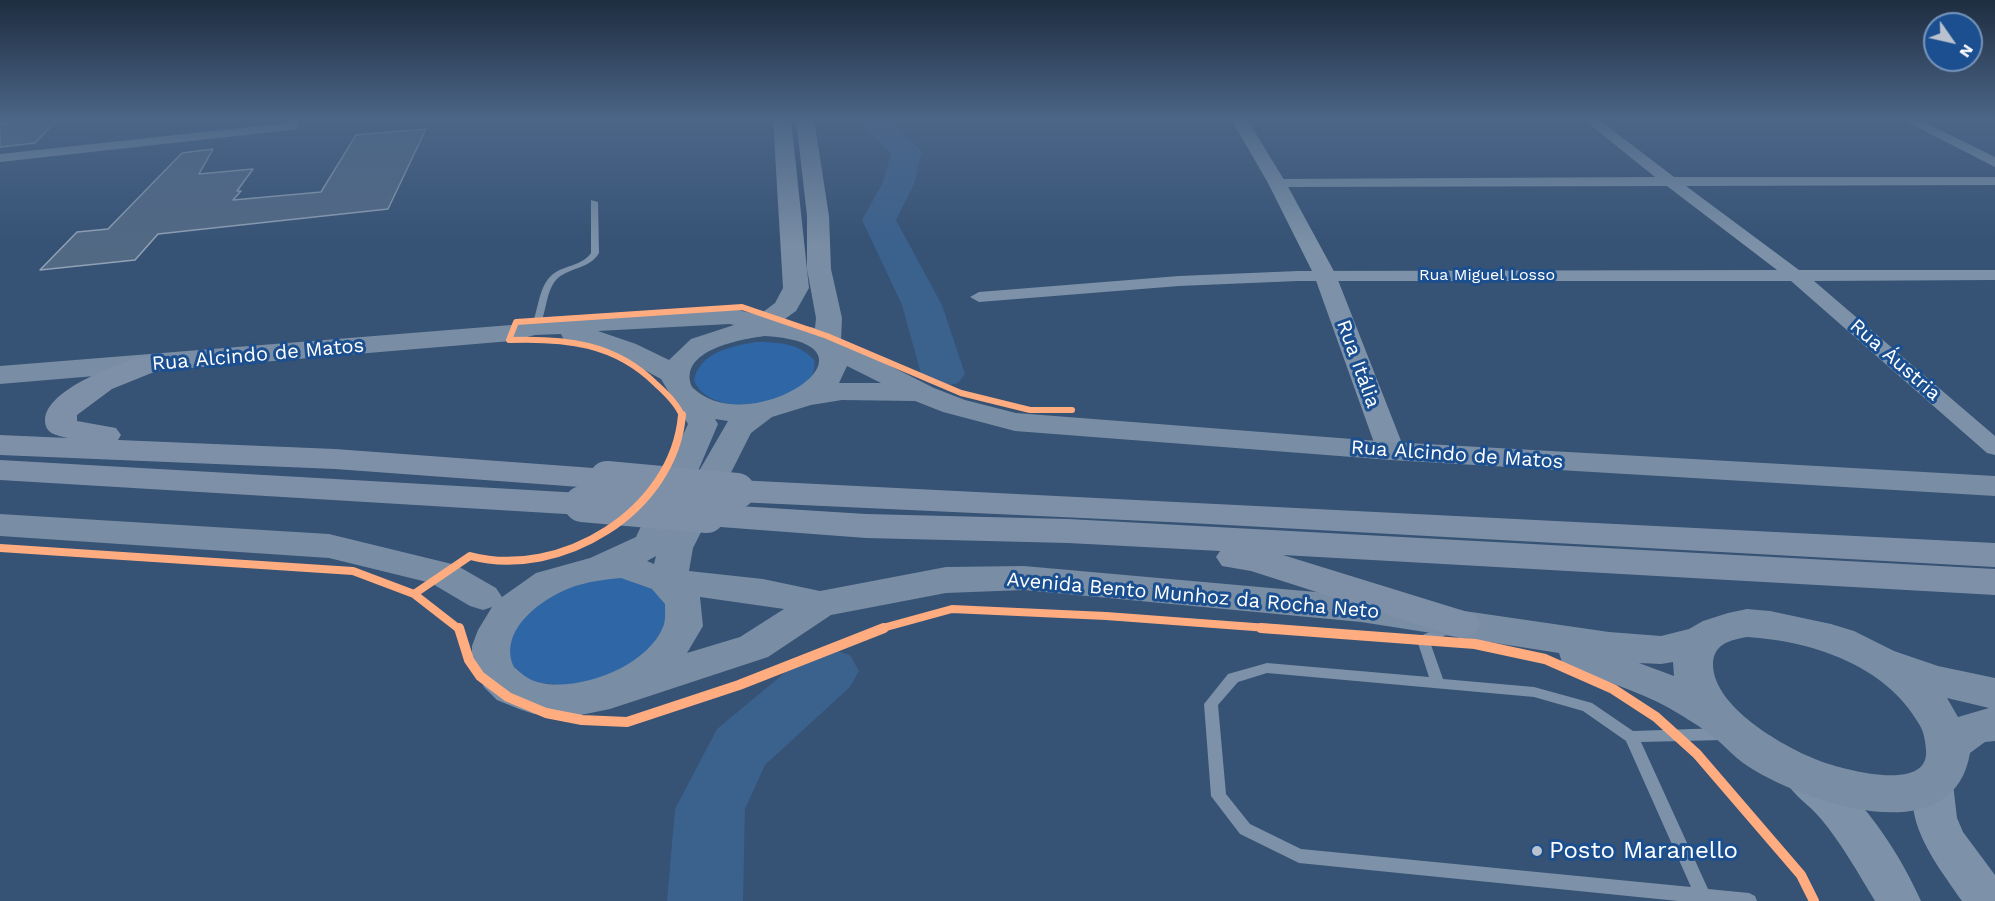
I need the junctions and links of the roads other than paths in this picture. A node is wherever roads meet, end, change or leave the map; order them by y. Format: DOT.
graph roads {
  1 [pos="785,161"];
  2 [pos="811,161"];
  3 [pos="1264,161"];
  4 [pos="1644,161"];
  5 [pos="1995,181"];
  6 [pos="1277,183"];
  7 [pos="1672,183"];
  8 [pos="594,202"];
  9 [pos="1794,274"];
  10 [pos="1995,275"];
  11 [pos="1326,276"];
  12 [pos="979,297"];
  13 [pos="765,328"];
  14 [pos="526,330"];
  15 [pos="828,345"];
  16 [pos="149,364"];
  17 [pos="0,375"];
  18 [pos="680,386"];
  19 [pos="924,394"];
  20 [pos="805,397"];
  21 [pos="763,410"];
  22 [pos="0,446"];
  23 [pos="1995,448"];
  24 [pos="1391,451"];
  25 [pos="336,459"];
  26 [pos="0,470"];
  27 [pos="1995,486"];
  28 [pos="0,525"];
  29 [pos="866,526"];
  30 [pos="1995,555"];
  31 [pos="563,576"];
  32 [pos="1888,576"];
  33 [pos="669,581"];
  34 [pos="1995,582"];
  35 [pos="1995,588"];
  36 [pos="483,597"];
  37 [pos="820,604"];
  38 [pos="1460,624"];
  39 [pos="1701,641"];
  40 [pos="1855,649"];
  41 [pos="490,659"];
  42 [pos="1437,682"];
  43 [pos="610,693"];
  44 [pos="1995,694"];
  45 [pos="1995,724"];
  46 [pos="1732,730"];
  47 [pos="1631,737"];
  48 [pos="1950,744"];
  49 [pos="1795,771"];
  50 [pos="1933,784"];
  51 [pos="1703,896"];
  52 [pos="1749,901"];
  53 [pos="1899,901"];
  54 [pos="1988,901"];
  1 -- 13 [label="main road"];
  2 -- 15 [label="main road"];
  3 -- 6 [label="street, Rua Itália"];
  4 -- 7 [label="street, Rua Áustria"];
  5 -- 7 [label="street"];
  6 -- 7 [label="street"];
  6 -- 11 [label="street, Rua Itália"];
  7 -- 9 [label="street, Rua Áustria"];
  8 -- 14 [label="lane"];
  9 -- 10 [label="street, Rua Miguel Losso"];
  9 -- 11 [label="street, Rua Miguel Losso"];
  9 -- 23 [label="street, Rua Áustria"];
  11 -- 12 [label="street, Rua Miguel Losso"];
  11 -- 24 [label="street, Rua Itália"];
  13 -- 14 [label="main road, Rua Alcindo de Matos"];
  13 -- 15 [label="main road, Rua Alcindo de Matos"];
  13 -- 18 [label="main road"];
  14 -- 16 [label="main road, Rua Alcindo de Matos"];
  14 -- 18 [label="main road, Rua Alcindo de Matos"];
  15 -- 19 [label="main road, Rua Alcindo de Matos"];
  15 -- 20 [label="main road"];
  16 -- 17 [label="main road, Rua Alcindo de Matos"];
  16 -- 25 [label="highway"];
  18 -- 21 [label="main road"];
  18 -- 31 [label="main road, Rua Alcindo de Matos"];
  19 -- 20 [label="main road, Rua Alcindo de Matos"];
  19 -- 24 [label="main road, Rua Alcindo de Matos"];
  20 -- 21 [label="main road"];
  21 -- 33 [label="main road"];
  22 -- 25 [label="highway"];
  24 -- 27 [label="main road, Rua Alcindo de Matos"];
  25 -- 30 [label="highway, bridge"];
  26 -- 29 [label="highway, bridge"];
  28 -- 36 [label="main road"];
  29 -- 32 [label="highway"];
  29 -- 38 [label="highway"];
  31 -- 33 [label="main road"];
  31 -- 36 [label="main road, Rua Alcindo de Matos"];
  31 -- 41 [label="main road"];
  32 -- 34 [label="highway"];
  32 -- 35 [label="highway"];
  33 -- 37 [label="main road"];
  33 -- 43 [label="main road"];
  36 -- 41 [label="main road"];
  37 -- 38 [label="main road, Avenida Bento Munhoz da Rocha Neto"];
  37 -- 43 [label="main road"];
  38 -- 39 [label="main road, Avenida Bento Munhoz da Rocha Neto"];
  38 -- 42 [label="lane"];
  38 -- 46 [label="main road, Avenida Bento Munhoz da Rocha Neto"];
  39 -- 40 [label="main road, Avenida Bento Munhoz da Rocha Neto"];
  39 -- 46 [label="main road"];
  40 -- 44 [label="main road"];
  40 -- 48 [label="main road"];
  41 -- 43 [label="main road"];
  42 -- 47 [label="lane"];
  42 -- 51 [label="lane"];
  45 -- 48 [label="main road"];
  46 -- 47 [label="lane"];
  46 -- 49 [label="main road"];
  47 -- 51 [label="lane"];
  48 -- 50 [label="main road"];
  49 -- 50 [label="main road"];
  49 -- 53 [label="street"];
  50 -- 54 [label="street"];
  51 -- 52 [label="lane"];
}
